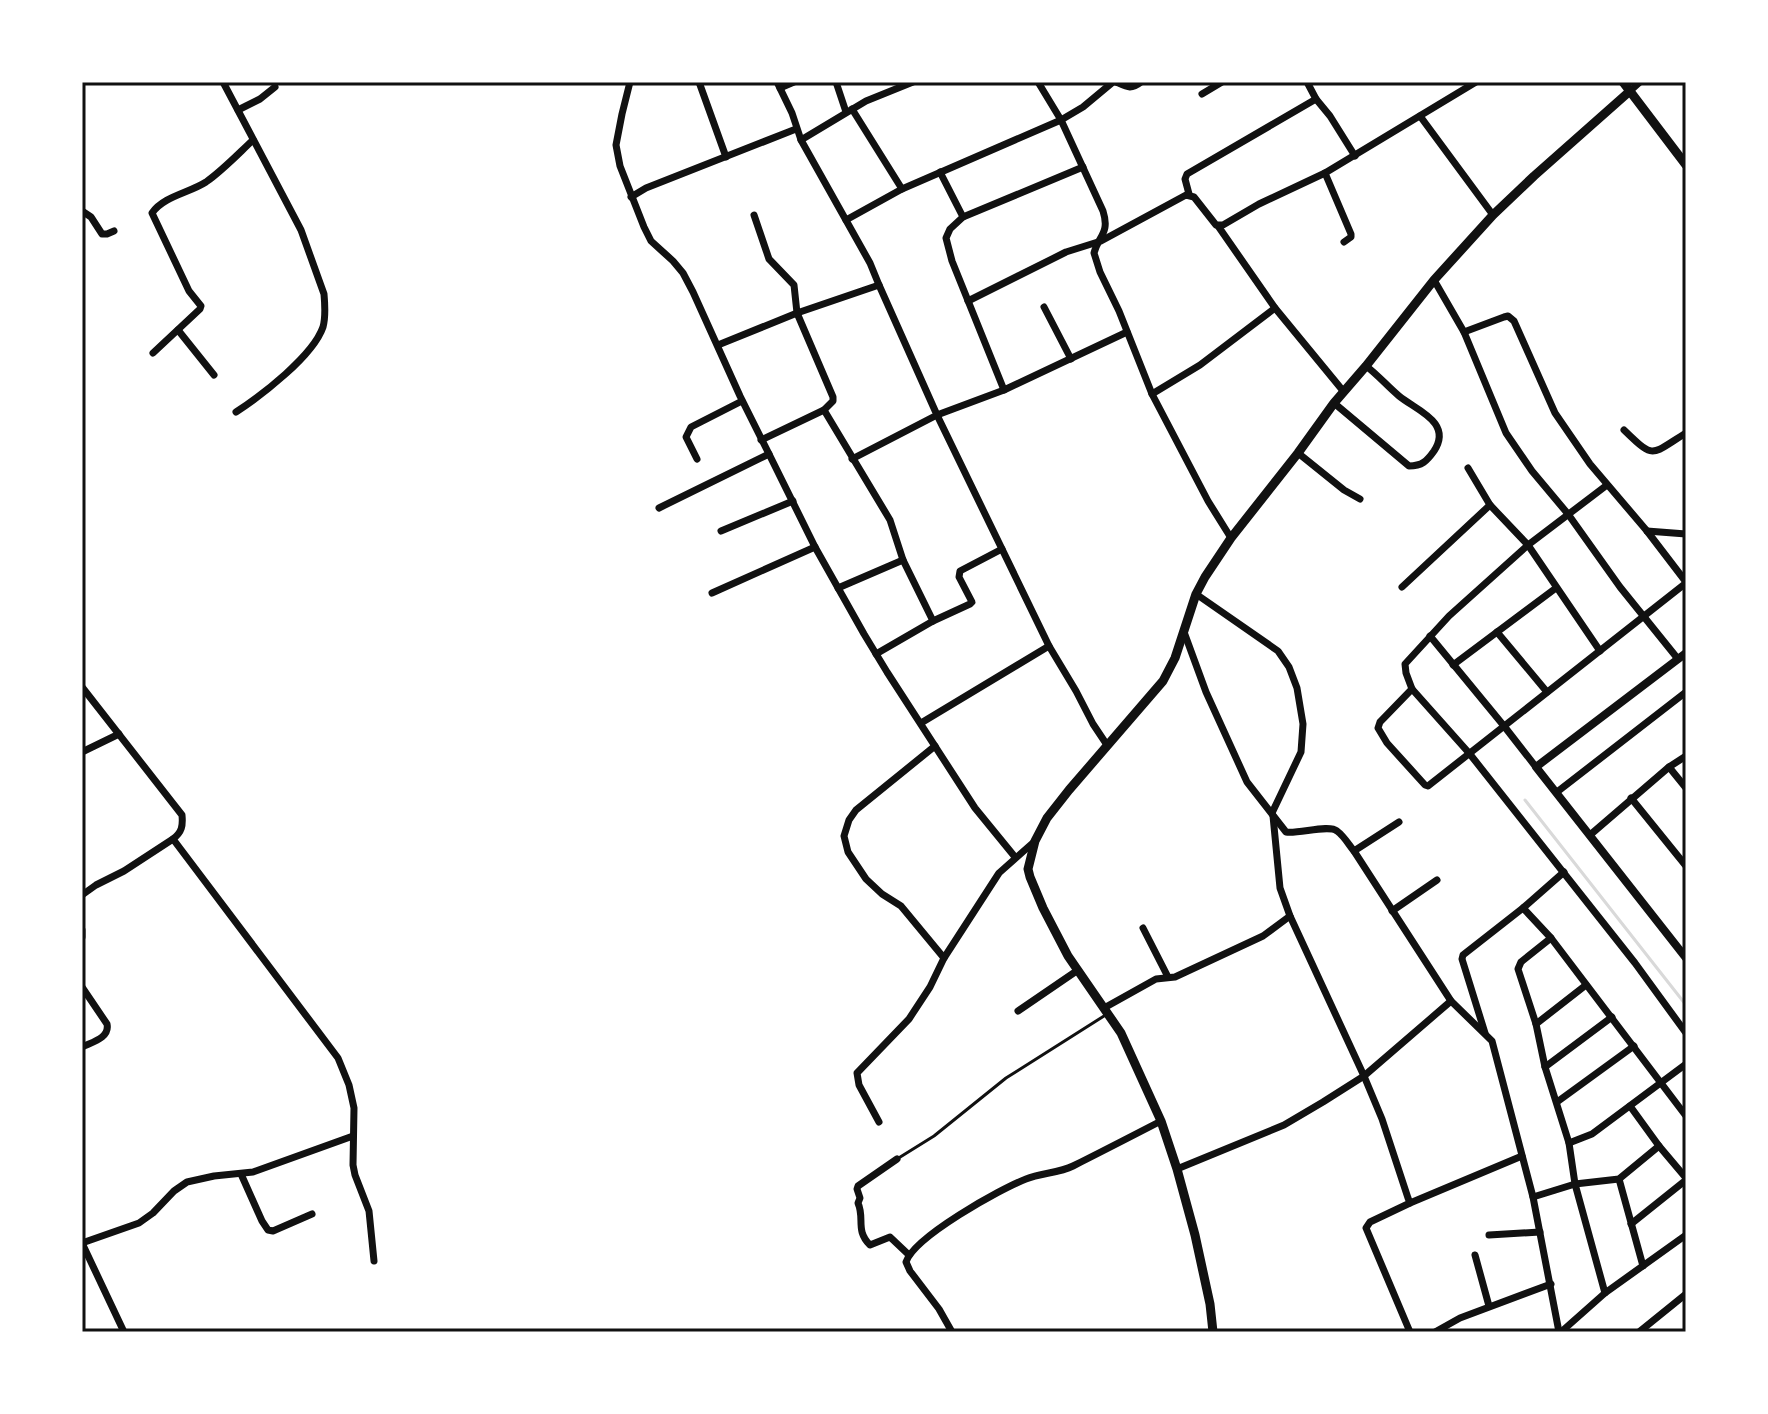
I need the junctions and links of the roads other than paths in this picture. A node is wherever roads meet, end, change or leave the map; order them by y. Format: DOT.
graph roads {
  1 [pos="223,82"];
  2 [pos="630,82"];
  3 [pos="699,82"];
  4 [pos="794,82"];
  5 [pos="836,82"];
  6 [pos="913,82"];
  7 [pos="1038,82"];
  8 [pos="1115,82"];
  9 [pos="1141,82"];
  10 [pos="1222,82"];
  11 [pos="1307,82"];
  12 [pos="1476,82"];
  13 [pos="1623,82"];
  14 [pos="1640,82"];
  15 [pos="778,85"];
  16 [pos="275,87"];
  17 [pos="1630,91"];
  18 [pos="1202,94"];
  19 [pos="1316,99"];
  20 [pos="238,110"];
  21 [pos="849,110"];
  22 [pos="1420,116"];
  23 [pos="1061,120"];
  24 [pos="796,129"];
  25 [pos="253,140"];
  26 [pos="801,140"];
  27 [pos="1355,156"];
  28 [pos="726,157"];
  29 [pos="1686,165"];
  30 [pos="1083,167"];
  31 [pos="940,172"];
  32 [pos="1325,173"];
  33 [pos="902,189"];
  34 [pos="1189,194"];
  35 [pos="631,197"];
  36 [pos="82,211"];
  37 [pos="754,215"];
  38 [pos="1493,215"];
  39 [pos="963,217"];
  40 [pos="846,220"];
  41 [pos="1218,226"];
  42 [pos="114,231"];
  43 [pos="1101,241"];
  44 [pos="1344,242"];
  45 [pos="1434,280"];
  46 [pos="879,285"];
  47 [pos="968,301"];
  48 [pos="1044,307"];
  49 [pos="1275,308"];
  50 [pos="797,313"];
  51 [pos="178,330"];
  52 [pos="1127,332"];
  53 [pos="1464,332"];
  54 [pos="718,345"];
  55 [pos="153,353"];
  56 [pos="1071,359"];
  57 [pos="1366,366"];
  58 [pos="214,375"];
  59 [pos="1004,390"];
  60 [pos="1344,392"];
  61 [pos="1152,394"];
  62 [pos="742,401"];
  63 [pos="1334,403"];
  64 [pos="824,410"];
  65 [pos="236,412"];
  66 [pos="937,415"];
  67 [pos="1624,430"];
  68 [pos="1686,433"];
  69 [pos="761,440"];
  70 [pos="1298,453"];
  71 [pos="769,454"];
  72 [pos="697,459"];
  73 [pos="852,459"];
  74 [pos="1468,468"];
  75 [pos="1607,485"];
  76 [pos="1360,499"];
  77 [pos="793,501"];
  78 [pos="1490,505"];
  79 [pos="659,508"];
  80 [pos="1568,514"];
  81 [pos="721,531"];
  82 [pos="1647,531"];
  83 [pos="1686,534"];
  84 [pos="1231,538"];
  85 [pos="1528,545"];
  86 [pos="815,547"];
  87 [pos="1002,549"];
  88 [pos="903,560"];
  89 [pos="1686,583"];
  90 [pos="1402,587"];
  91 [pos="838,588"];
  92 [pos="1556,588"];
  93 [pos="712,593"];
  94 [pos="1196,594"];
  95 [pos="1644,616"];
  96 [pos="933,621"];
  97 [pos="1183,630"];
  98 [pos="1497,632"];
  99 [pos="1430,636"];
  100 [pos="1049,646"];
  101 [pos="1600,651"];
  102 [pos="876,654"];
  103 [pos="1682,656"];
  104 [pos="1453,665"];
  105 [pos="82,687"];
  106 [pos="1412,689"];
  107 [pos="1547,692"];
  108 [pos="1686,692"];
  109 [pos="921,723"];
  110 [pos="1504,726"];
  111 [pos="119,734"];
  112 [pos="1107,745"];
  113 [pos="935,746"];
  114 [pos="82,752"];
  115 [pos="1469,753"];
  116 [pos="1686,756"];
  117 [pos="1669,767"];
  118 [pos="1538,770"];
  119 [pos="1554,788"];
  120 [pos="1686,788"];
  121 [pos="1631,798"];
  122 [pos="1272,814"];
  123 [pos="1399,822"];
  124 [pos="1590,835"];
  125 [pos="173,839"];
  126 [pos="1035,841"];
  127 [pos="1354,851"];
  128 [pos="1015,857"];
  129 [pos="1686,866"];
  130 [pos="1564,872"];
  131 [pos="1437,880"];
  132 [pos="82,895"];
  133 [pos="1523,908"];
  134 [pos="1392,911"];
  135 [pos="1290,916"];
  136 [pos="1143,928"];
  137 [pos="82,930"];
  138 [pos="82,937"];
  139 [pos="1551,938"];
  140 [pos="944,958"];
  141 [pos="1686,958"];
  142 [pos="1078,970"];
  143 [pos="1168,977"];
  144 [pos="1586,985"];
  145 [pos="82,987"];
  146 [pos="1451,1001"];
  147 [pos="1018,1011"];
  148 [pos="1106,1011"];
  149 [pos="1612,1017"];
  150 [pos="1536,1024"];
  151 [pos="1686,1033"];
  152 [pos="1486,1035"];
  153 [pos="1634,1046"];
  154 [pos="82,1047"];
  155 [pos="1686,1064"];
  156 [pos="1545,1067"];
  157 [pos="1364,1076"];
  158 [pos="1661,1084"];
  159 [pos="1557,1102"];
  160 [pos="1630,1106"];
  161 [pos="1686,1116"];
  162 [pos="1161,1121"];
  163 [pos="879,1122"];
  164 [pos="353,1136"];
  165 [pos="1569,1143"];
  166 [pos="1659,1146"];
  167 [pos="1522,1156"];
  168 [pos="897,1159"];
  169 [pos="1177,1169"];
  170 [pos="241,1174"];
  171 [pos="1619,1179"];
  172 [pos="1686,1179"];
  173 [pos="1575,1184"];
  174 [pos="1533,1197"];
  175 [pos="1410,1203"];
  176 [pos="312,1214"];
  177 [pos="1631,1224"];
  178 [pos="1540,1232"];
  179 [pos="1489,1235"];
  180 [pos="1686,1235"];
  181 [pos="82,1243"];
  182 [pos="909,1255"];
  183 [pos="1475,1255"];
  184 [pos="374,1261"];
  185 [pos="1643,1266"];
  186 [pos="1551,1284"];
  187 [pos="1605,1293"];
  188 [pos="1686,1294"];
  189 [pos="1489,1306"];
  190 [pos="124,1332"];
  191 [pos="952,1332"];
  192 [pos="1213,1332"];
  193 [pos="1410,1332"];
  194 [pos="1435,1332"];
  195 [pos="1560,1332"];
  196 [pos="1639,1332"];
  1 -- 20 [label="street"];
  2 -- 35 [label="street"];
  3 -- 28 [label="street"];
  4 -- 15 [label="street"];
  5 -- 21 [label="street"];
  6 -- 21 [label="street"];
  7 -- 23 [label="street"];
  8 -- 9 [label="street"];
  8 -- 23 [label="street"];
  10 -- 18 [label="street"];
  11 -- 19 [label="street"];
  12 -- 22 [label="street"];
  13 -- 17 [label="main road"];
  14 -- 17 [label="street"];
  15 -- 24 [label="street"];
  16 -- 20 [label="street"];
  17 -- 29 [label="main road"];
  17 -- 38 [label="main road"];
  19 -- 27 [label="street"];
  19 -- 34 [label="street"];
  20 -- 25 [label="street"];
  21 -- 26 [label="street"];
  21 -- 33 [label="street"];
  22 -- 27 [label="street"];
  22 -- 38 [label="street"];
  23 -- 30 [label="street"];
  23 -- 31 [label="street"];
  24 -- 26 [label="street"];
  24 -- 28 [label="street"];
  25 -- 51 [label="street"];
  25 -- 65 [label="street"];
  26 -- 40 [label="street"];
  27 -- 32 [label="street"];
  28 -- 35 [label="street"];
  30 -- 39 [label="street"];
  30 -- 43 [label="street"];
  31 -- 33 [label="street"];
  31 -- 39 [label="street"];
  32 -- 41 [label="street"];
  32 -- 44 [label="street"];
  33 -- 40 [label="street"];
  34 -- 41 [label="street"];
  34 -- 43 [label="street"];
  35 -- 54 [label="street"];
  36 -- 42 [label="street"];
  37 -- 50 [label="street"];
  38 -- 45 [label="main road"];
  39 -- 47 [label="street"];
  40 -- 46 [label="street"];
  41 -- 49 [label="street"];
  43 -- 47 [label="street"];
  43 -- 52 [label="street"];
  45 -- 53 [label="street"];
  45 -- 57 [label="main road"];
  46 -- 50 [label="street"];
  46 -- 66 [label="street"];
  47 -- 59 [label="street"];
  48 -- 56 [label="street"];
  49 -- 60 [label="street"];
  49 -- 61 [label="street"];
  50 -- 54 [label="street"];
  50 -- 64 [label="street"];
  51 -- 55 [label="street"];
  51 -- 58 [label="street"];
  52 -- 56 [label="street"];
  52 -- 61 [label="street"];
  53 -- 75 [label="street"];
  53 -- 80 [label="street"];
  54 -- 62 [label="street"];
  56 -- 59 [label="street"];
  57 -- 60 [label="main road"];
  57 -- 63 [label="street"];
  59 -- 66 [label="street"];
  60 -- 63 [label="main road"];
  61 -- 84 [label="street"];
  62 -- 69 [label="street"];
  62 -- 72 [label="street"];
  63 -- 70 [label="main road"];
  64 -- 69 [label="street"];
  64 -- 73 [label="street"];
  66 -- 73 [label="street"];
  66 -- 87 [label="street"];
  67 -- 68 [label="street"];
  69 -- 71 [label="street"];
  70 -- 76 [label="street"];
  70 -- 84 [label="main road"];
  71 -- 77 [label="street"];
  71 -- 79 [label="street"];
  73 -- 88 [label="street"];
  74 -- 78 [label="street"];
  75 -- 80 [label="street"];
  75 -- 82 [label="street"];
  77 -- 81 [label="street"];
  77 -- 86 [label="street"];
  78 -- 85 [label="street"];
  78 -- 90 [label="street"];
  80 -- 85 [label="street"];
  80 -- 95 [label="street"];
  82 -- 83 [label="street"];
  82 -- 89 [label="street"];
  84 -- 94 [label="main road"];
  85 -- 92 [label="street"];
  85 -- 99 [label="street"];
  86 -- 91 [label="street"];
  86 -- 93 [label="street"];
  87 -- 96 [label="street"];
  87 -- 100 [label="street"];
  88 -- 91 [label="street"];
  88 -- 96 [label="street"];
  89 -- 95 [label="street"];
  91 -- 102 [label="street"];
  92 -- 98 [label="street"];
  92 -- 101 [label="street"];
  94 -- 97 [label="main road"];
  94 -- 122 [label="street"];
  95 -- 101 [label="street"];
  95 -- 103 [label="street"];
  96 -- 102 [label="street"];
  97 -- 112 [label="main road"];
  97 -- 122 [label="street"];
  98 -- 104 [label="street"];
  98 -- 107 [label="street"];
  99 -- 104 [label="street"];
  99 -- 106 [label="street"];
  100 -- 109 [label="street"];
  100 -- 112 [label="street"];
  101 -- 107 [label="street"];
  102 -- 109 [label="street"];
  103 -- 118 [label="street"];
  104 -- 110 [label="street"];
  105 -- 111 [label="street"];
  106 -- 115 [label="street"];
  106 -- 115 [label="street"];
  107 -- 110 [label="street"];
  108 -- 119 [label="street"];
  109 -- 113 [label="street"];
  110 -- 115 [label="street"];
  110 -- 118 [label="street"];
  111 -- 114 [label="street"];
  111 -- 125 [label="street"];
  112 -- 126 [label="main road"];
  113 -- 128 [label="street"];
  113 -- 140 [label="street"];
  115 -- 130 [label="street"];
  116 -- 117 [label="street"];
  117 -- 120 [label="street"];
  117 -- 121 [label="street"];
  118 -- 119 [label="street"];
  119 -- 124 [label="street"];
  121 -- 124 [label="street"];
  121 -- 129 [label="street"];
  122 -- 127 [label="street"];
  122 -- 135 [label="street"];
  123 -- 127 [label="street"];
  124 -- 141 [label="street"];
  125 -- 132 [label="street"];
  125 -- 164 [label="street"];
  126 -- 128 [label="street"];
  126 -- 142 [label="main road"];
  127 -- 134 [label="street"];
  128 -- 140 [label="street"];
  130 -- 133 [label="street"];
  130 -- 151 [label="street"];
  131 -- 134 [label="street"];
  133 -- 139 [label="street"];
  133 -- 152 [label="street"];
  134 -- 146 [label="street"];
  135 -- 143 [label="street"];
  135 -- 157 [label="street"];
  136 -- 143 [label="street"];
  137 -- 138 [label="street"];
  139 -- 144 [label="street"];
  139 -- 150 [label="street"];
  140 -- 163 [label="street"];
  142 -- 147 [label="street"];
  142 -- 148 [label="main road"];
  143 -- 148 [label="street"];
  144 -- 149 [label="street"];
  144 -- 150 [label="street"];
  145 -- 154 [label="street"];
  146 -- 152 [label="street"];
  146 -- 157 [label="street"];
  148 -- 162 [label="main road"];
  148 -- 168 [label="lane"];
  149 -- 153 [label="street"];
  149 -- 156 [label="street"];
  150 -- 156 [label="street"];
  152 -- 167 [label="street"];
  153 -- 158 [label="street"];
  153 -- 159 [label="street"];
  155 -- 158 [label="street"];
  156 -- 159 [label="street"];
  157 -- 169 [label="street"];
  157 -- 175 [label="street"];
  158 -- 160 [label="street"];
  158 -- 161 [label="street"];
  159 -- 165 [label="street"];
  160 -- 165 [label="street"];
  160 -- 166 [label="street"];
  162 -- 169 [label="main road"];
  162 -- 182 [label="street"];
  164 -- 170 [label="street"];
  164 -- 184 [label="street"];
  165 -- 173 [label="street"];
  166 -- 171 [label="street"];
  166 -- 172 [label="street"];
  167 -- 174 [label="street"];
  167 -- 175 [label="street"];
  168 -- 182 [label="street"];
  169 -- 192 [label="main road"];
  170 -- 176 [label="street"];
  170 -- 181 [label="street"];
  171 -- 173 [label="street"];
  171 -- 177 [label="street"];
  172 -- 177 [label="street"];
  173 -- 174 [label="street"];
  173 -- 187 [label="street"];
  174 -- 178 [label="street"];
  175 -- 193 [label="street"];
  177 -- 185 [label="street"];
  178 -- 179 [label="street"];
  178 -- 186 [label="street"];
  180 -- 185 [label="street"];
  181 -- 190 [label="street"];
  182 -- 191 [label="street"];
  183 -- 189 [label="street"];
  185 -- 187 [label="street"];
  186 -- 189 [label="street"];
  186 -- 195 [label="street"];
  187 -- 195 [label="street"];
  188 -- 196 [label="street"];
  189 -- 194 [label="street"];
}
